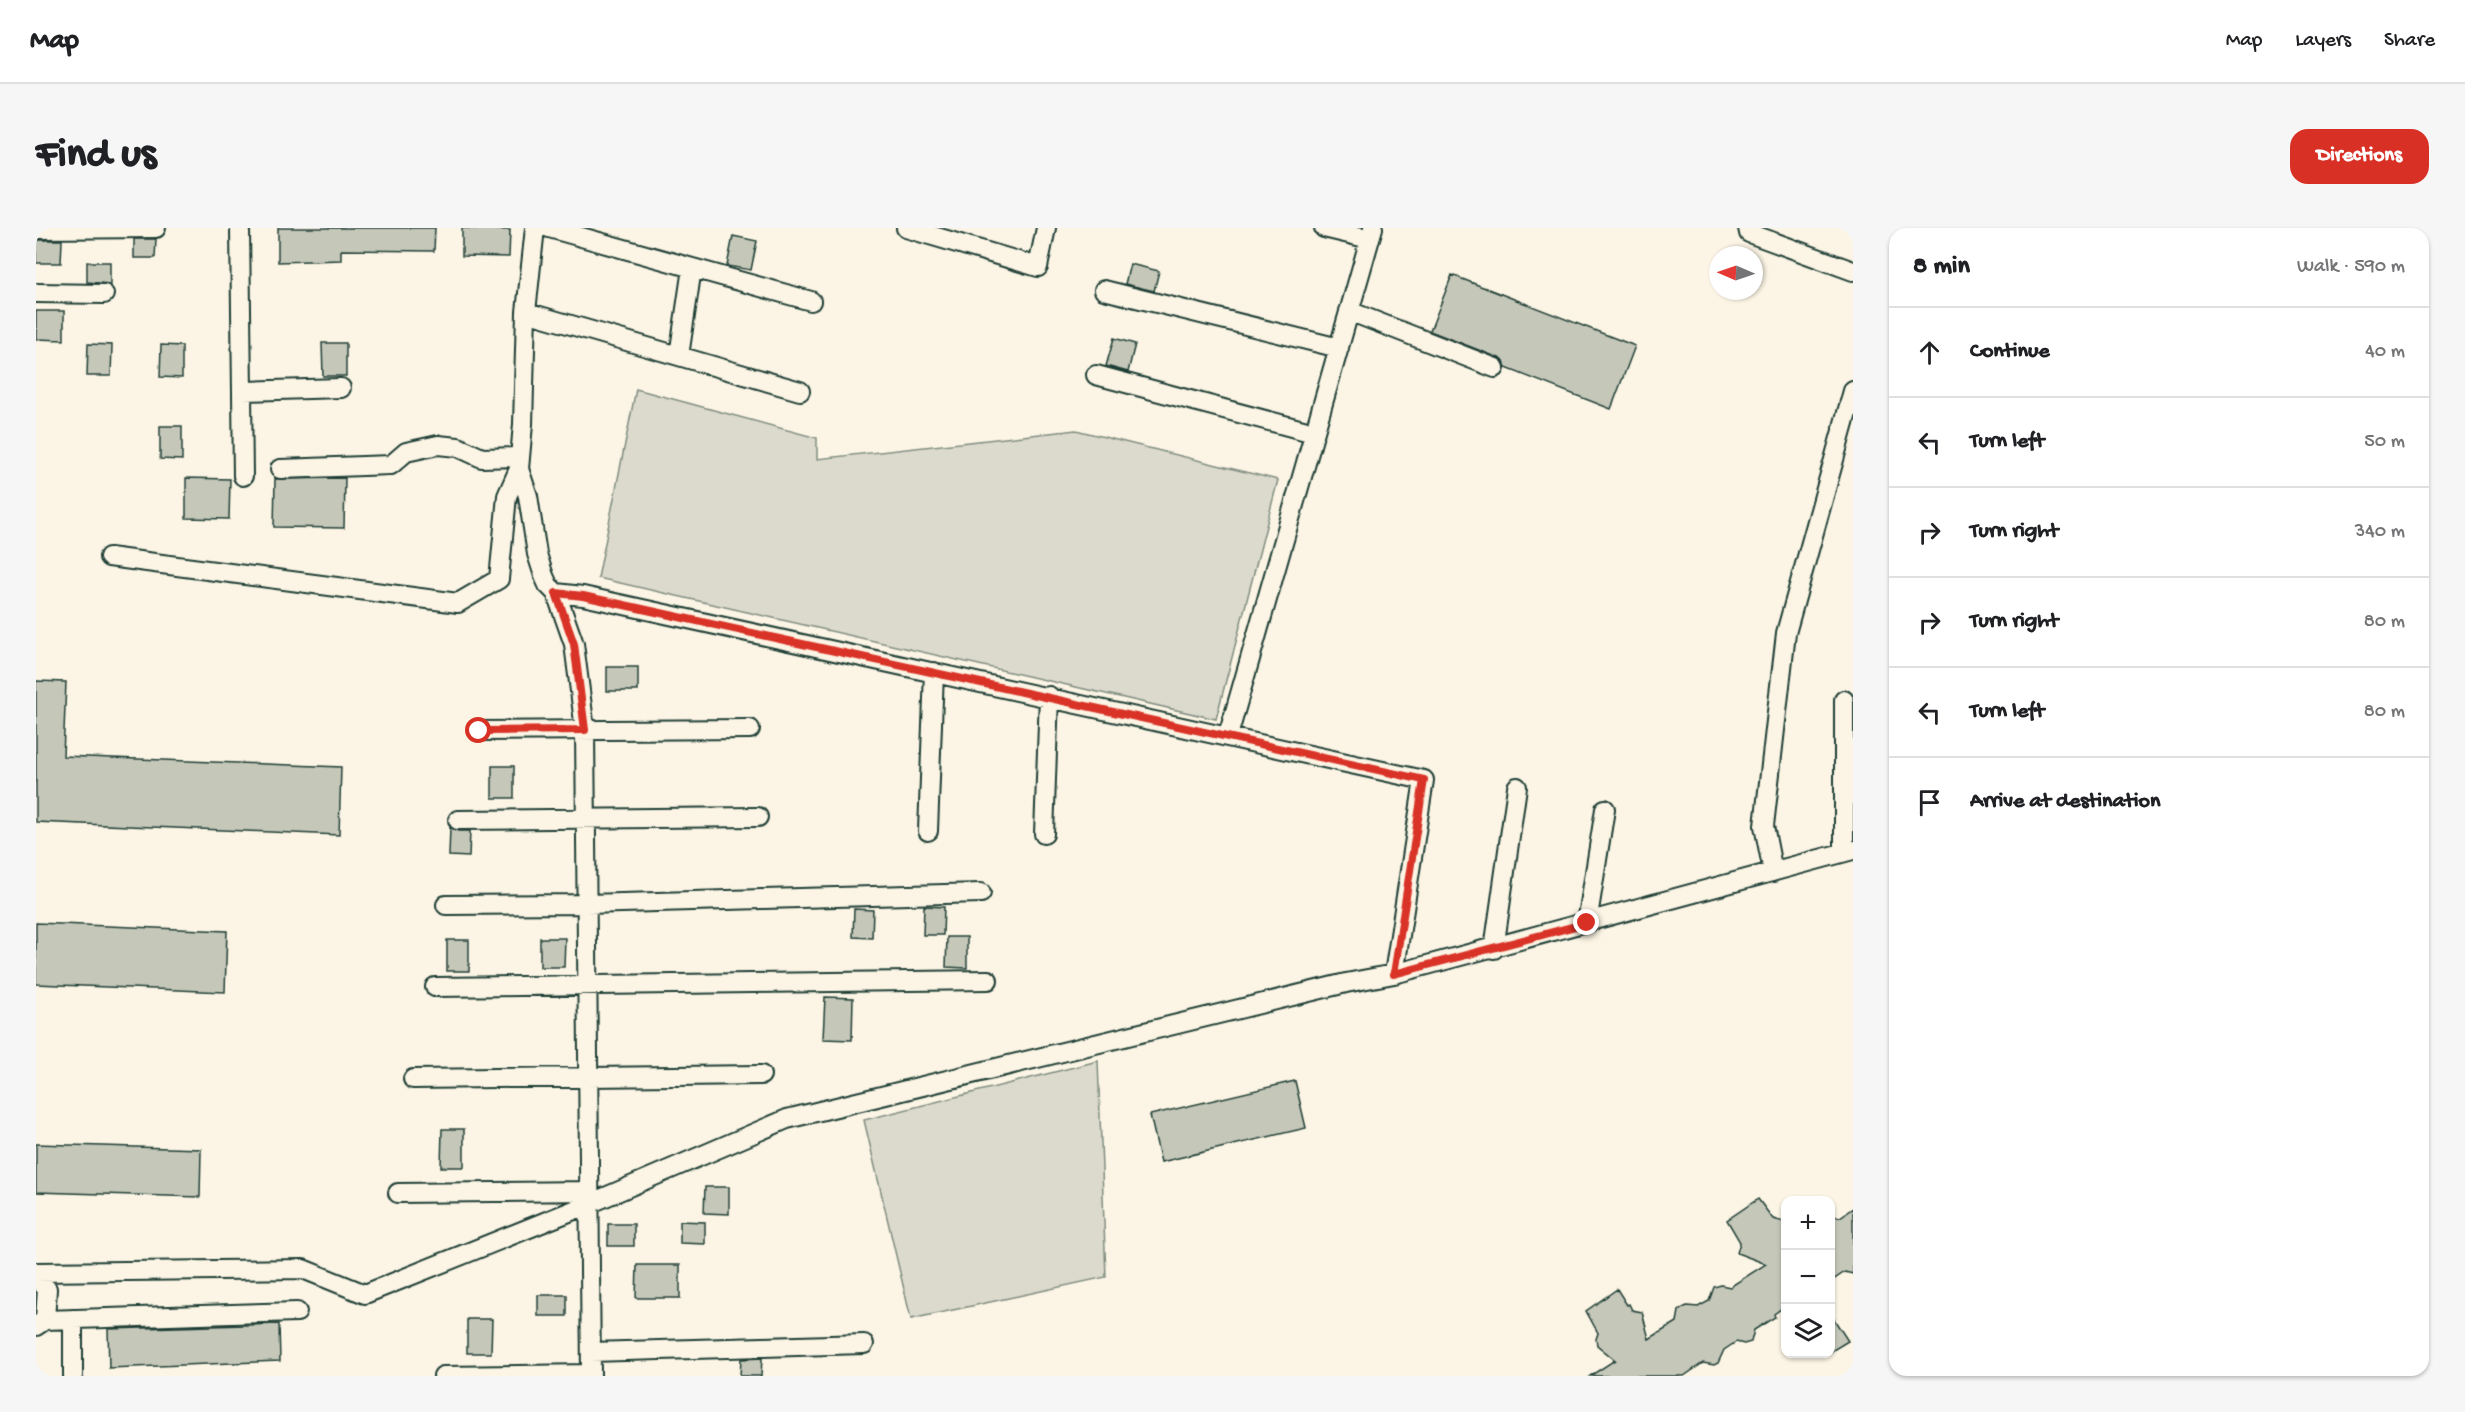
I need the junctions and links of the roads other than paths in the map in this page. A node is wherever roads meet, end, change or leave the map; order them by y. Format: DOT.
graph roads {
  1 [pos="156,228"];
  2 [pos="240,228"];
  3 [pos="535,228"];
  4 [pos="549,228"];
  5 [pos="906,228"];
  6 [pos="1046,228"];
  7 [pos="1324,228"];
  8 [pos="1748,228"];
  9 [pos="36,229"];
  10 [pos="1371,234"];
  11 [pos="692,268"];
  12 [pos="1853,271"];
  13 [pos="1104,291"];
  14 [pos="36,293"];
  15 [pos="104,294"];
  16 [pos="811,301"];
  17 [pos="1349,311"];
  18 [pos="526,312"];
  19 [pos="1339,348"];
  20 [pos="679,356"];
  21 [pos="1496,368"];
  22 [pos="1096,375"];
  23 [pos="341,388"];
  24 [pos="243,391"];
  25 [pos="800,391"];
  26 [pos="1853,391"];
  27 [pos="1314,433"];
  28 [pos="520,463"];
  29 [pos="280,469"];
  30 [pos="243,476"];
  31 [pos="109,557"];
  32 [pos="556,593"];
  33 [pos="934,672"];
  34 [pos="1049,696"];
  35 [pos="1844,700"];
  36 [pos="750,729"];
  37 [pos="585,730"];
  38 [pos="479,731"];
  39 [pos="1228,736"];
  40 [pos="1517,787"];
  41 [pos="1605,809"];
  42 [pos="758,817"];
  43 [pos="586,819"];
  44 [pos="458,820"];
  45 [pos="928,831"];
  46 [pos="1044,834"];
  47 [pos="1848,851"];
  48 [pos="1773,872"];
  49 [pos="981,893"];
  50 [pos="586,904"];
  51 [pos="446,905"];
  52 [pos="1587,923"];
  53 [pos="1494,949"];
  54 [pos="1394,974"];
  55 [pos="988,980"];
  56 [pos="587,986"];
  57 [pos="435,987"];
  58 [pos="761,1076"];
  59 [pos="588,1077"];
  60 [pos="413,1079"];
  61 [pos="398,1193"];
  62 [pos="589,1198"];
  63 [pos="36,1272"];
  64 [pos="36,1278"];
  65 [pos="297,1312"];
  66 [pos="73,1319"];
  67 [pos="40,1323"];
  68 [pos="864,1344"];
  69 [pos="591,1352"];
  70 [pos="591,1375"];
  71 [pos="73,1376"];
  72 [pos="443,1376"];
  1 -- 9 [label="street"];
  2 -- 24 [label="street"];
  3 -- 18 [label="street"];
  4 -- 11 [label="street"];
  5 -- 6 [label="street"];
  7 -- 10 [label="street"];
  8 -- 12 [label="street"];
  10 -- 17 [label="street"];
  11 -- 16 [label="street"];
  11 -- 20 [label="street"];
  13 -- 19 [label="street"];
  14 -- 15 [label="street"];
  17 -- 19 [label="street"];
  17 -- 21 [label="street"];
  18 -- 20 [label="street"];
  18 -- 28 [label="street"];
  19 -- 27 [label="street"];
  20 -- 25 [label="street"];
  22 -- 27 [label="street"];
  23 -- 24 [label="street"];
  24 -- 30 [label="street"];
  26 -- 48 [label="street"];
  27 -- 39 [label="street"];
  28 -- 29 [label="street"];
  28 -- 31 [label="street"];
  28 -- 32 [label="street"];
  32 -- 33 [label="street"];
  32 -- 37 [label="street"];
  33 -- 34 [label="street"];
  33 -- 45 [label="street"];
  34 -- 39 [label="street"];
  34 -- 46 [label="street"];
  35 -- 47 [label="street"];
  36 -- 37 [label="street"];
  37 -- 38 [label="street"];
  37 -- 43 [label="street"];
  39 -- 54 [label="street"];
  40 -- 53 [label="street"];
  41 -- 52 [label="street"];
  42 -- 43 [label="street"];
  43 -- 44 [label="street"];
  43 -- 50 [label="street"];
  47 -- 48 [label="street"];
  48 -- 52 [label="street"];
  49 -- 50 [label="street"];
  50 -- 51 [label="street"];
  50 -- 56 [label="street"];
  52 -- 53 [label="street"];
  53 -- 54 [label="street"];
  54 -- 62 [label="street"];
  55 -- 56 [label="street"];
  56 -- 57 [label="street"];
  56 -- 59 [label="street"];
  58 -- 59 [label="street"];
  59 -- 60 [label="street"];
  59 -- 62 [label="street"];
  61 -- 62 [label="street"];
  62 -- 63 [label="street"];
  62 -- 69 [label="street"];
  64 -- 67 [label="street"];
  65 -- 66 [label="street"];
  66 -- 67 [label="street"];
  66 -- 71 [label="street"];
  68 -- 69 [label="street"];
  69 -- 70 [label="street"];
  70 -- 72 [label="street"];
}
